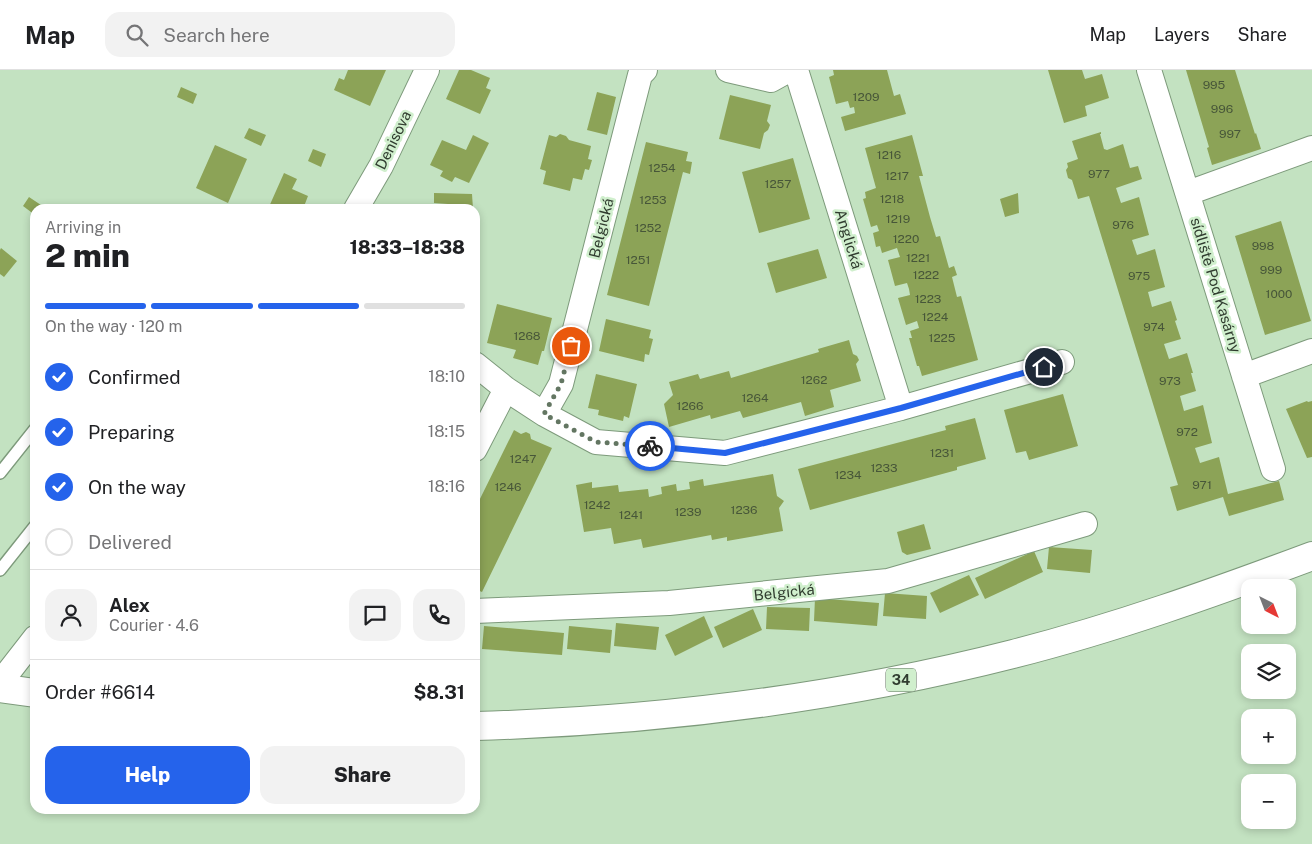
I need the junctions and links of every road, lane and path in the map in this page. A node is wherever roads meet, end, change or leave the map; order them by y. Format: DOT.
graph roads {
  1 [pos="427,70"];
  2 [pos="645,70"];
  3 [pos="728,70"];
  4 [pos="789,70"];
  5 [pos="796,70"];
  6 [pos="1149,70"];
  7 [pos="1312,148"];
  8 [pos="1188,193"];
  9 [pos="359,204"];
  10 [pos="1312,351"];
  11 [pos="1062,362"];
  12 [pos="480,368"];
  13 [pos="1244,376"];
  14 [pos="506,389"];
  15 [pos="901,408"];
  16 [pos="544,414"];
  17 [pos="30,435"];
  18 [pos="480,439"];
  19 [pos="1273,469"];
  20 [pos="0,473"];
  21 [pos="1085,524"];
  22 [pos="30,532"];
  23 [pos="1312,556"];
  24 [pos="0,570"];
  25 [pos="480,611"];
  26 [pos="30,644"];
  27 [pos="0,683"];
  28 [pos="0,688"];
  29 [pos="30,692"];
  30 [pos="480,726"];
  1 -- 9 [label="street, Denisova"];
  2 -- 16 [label="street, Belgická"];
  3 -- 4 [label="street"];
  5 -- 15 [label="street, Anglická"];
  6 -- 8 [label="street, sídliště Pod Kasárny"];
  7 -- 8 [label="street"];
  8 -- 13 [label="street, sídliště Pod Kasárny"];
  10 -- 13 [label="street"];
  11 -- 15 [label="street"];
  12 -- 14 [label="street"];
  13 -- 19 [label="street, sídliště Pod Kasárny"];
  14 -- 16 [label="street"];
  14 -- 18 [label="street"];
  15 -- 16 [label="street"];
  17 -- 20 [label="lane"];
  21 -- 25 [label="street, Belgická"];
  22 -- 24 [label="lane"];
  23 -- 30 [label="main road, 34"];
  26 -- 27 [label="street"];
  28 -- 29 [label="main road"];
}
